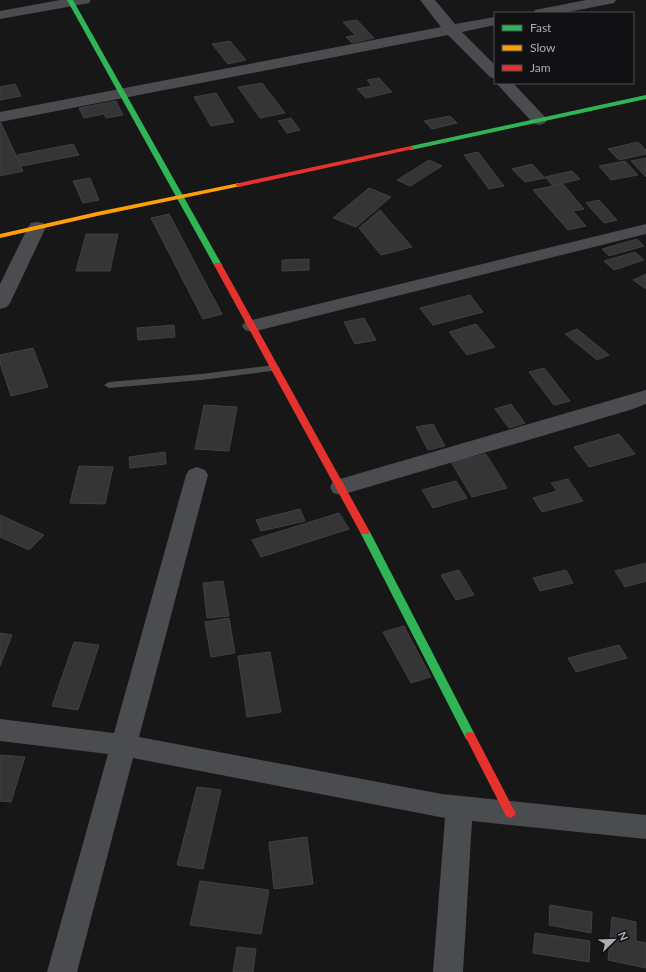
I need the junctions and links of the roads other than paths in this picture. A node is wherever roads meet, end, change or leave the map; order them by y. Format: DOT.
graph roads {
  1 [pos="427,0"];
  2 [pos="609,0"];
  3 [pos="75,1"];
  4 [pos="545,12"];
  5 [pos="0,15"];
  6 [pos="494,21"];
  7 [pos="451,29"];
  8 [pos="494,73"];
  9 [pos="505,84"];
  10 [pos="122,94"];
  11 [pos="646,97"];
  12 [pos="0,117"];
  13 [pos="540,120"];
  14 [pos="181,198"];
  15 [pos="37,227"];
  16 [pos="646,229"];
  17 [pos="0,236"];
  18 [pos="0,303"];
  19 [pos="252,326"];
  20 [pos="275,368"];
  21 [pos="109,385"];
  22 [pos="646,397"];
  23 [pos="197,475"];
  24 [pos="341,487"];
  25 [pos="0,730"];
  26 [pos="125,745"];
  27 [pos="459,808"];
  28 [pos="510,813"];
  29 [pos="646,827"];
  30 [pos="62,972"];
  31 [pos="448,972"];
  1 -- 7 [label="street"];
  2 -- 4 [label="street"];
  3 -- 5 [label="street"];
  3 -- 10 [label="street"];
  6 -- 7 [label="street"];
  7 -- 8 [label="street"];
  7 -- 10 [label="street"];
  9 -- 13 [label="street"];
  10 -- 12 [label="street"];
  10 -- 14 [label="street"];
  11 -- 13 [label="street"];
  13 -- 14 [label="street"];
  14 -- 15 [label="street"];
  14 -- 19 [label="street"];
  15 -- 17 [label="street"];
  15 -- 18 [label="street"];
  16 -- 19 [label="street"];
  19 -- 20 [label="street"];
  20 -- 21 [label="lane"];
  20 -- 24 [label="street"];
  22 -- 24 [label="street"];
  23 -- 26 [label="street"];
  24 -- 28 [label="street"];
  25 -- 26 [label="street"];
  26 -- 27 [label="street"];
  26 -- 30 [label="street"];
  27 -- 28 [label="street"];
  27 -- 31 [label="street"];
  28 -- 29 [label="street"];
}
